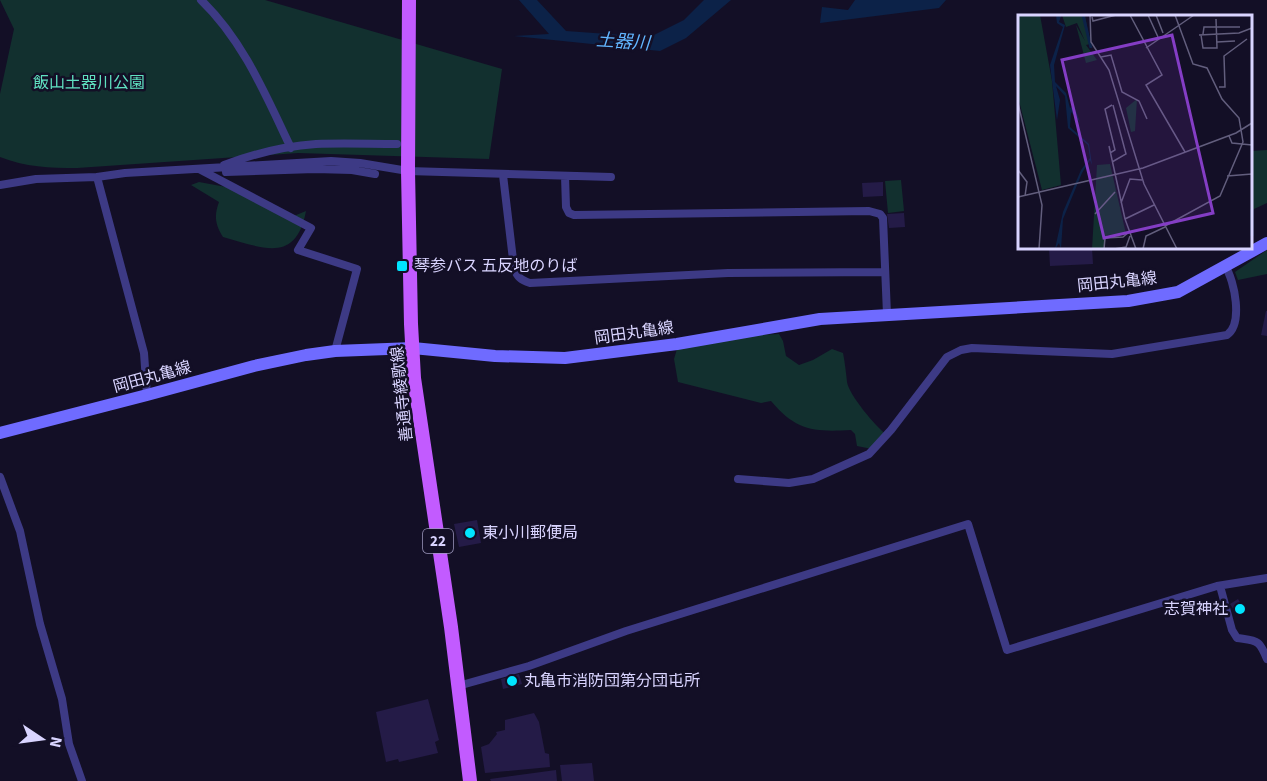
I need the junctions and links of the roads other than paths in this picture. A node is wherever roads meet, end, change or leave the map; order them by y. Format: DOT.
graph roads {
  1 [pos="201,0"];
  2 [pos="409,0"];
  3 [pos="397,144"];
  4 [pos="291,148"];
  5 [pos="215,168"];
  6 [pos="198,169"];
  7 [pos="408,171"];
  8 [pos="375,174"];
  9 [pos="503,175"];
  10 [pos="97,177"];
  11 [pos="565,177"];
  12 [pos="611,177"];
  13 [pos="1,183"];
  14 [pos="1267,243"];
  15 [pos="1225,266"];
  16 [pos="885,272"];
  17 [pos="887,314"];
  18 [pos="413,348"];
  19 [pos="335,351"];
  20 [pos="147,395"];
  21 [pos="0,433"];
  22 [pos="0,477"];
  23 [pos="738,479"];
  24 [pos="1267,578"];
  25 [pos="1220,586"];
  26 [pos="1267,659"];
  27 [pos="458,686"];
  28 [pos="82,781"];
  29 [pos="470,781"];
  1 -- 4 [label="street"];
  2 -- 7 [label="main road, 善通寺綾歌線 / 22"];
  3 -- 4 [label="street"];
  4 -- 5 [label="street"];
  5 -- 6 [label="street"];
  5 -- 7 [label="street"];
  5 -- 8 [label="street"];
  6 -- 10 [label="street"];
  6 -- 19 [label="street"];
  7 -- 9 [label="street"];
  7 -- 18 [label="main road, 善通寺綾歌線 / 22"];
  9 -- 11 [label="street"];
  9 -- 16 [label="street"];
  10 -- 13 [label="street"];
  10 -- 20 [label="street"];
  11 -- 12 [label="street"];
  11 -- 16 [label="street"];
  14 -- 15 [label="main road, 岡田丸亀線"];
  15 -- 17 [label="main road, 岡田丸亀線"];
  15 -- 23 [label="street"];
  16 -- 17 [label="street"];
  17 -- 18 [label="main road, 岡田丸亀線"];
  18 -- 19 [label="main road, 岡田丸亀線"];
  18 -- 27 [label="main road, 善通寺綾歌線 / 22"];
  19 -- 20 [label="main road, 岡田丸亀線"];
  20 -- 21 [label="main road, 岡田丸亀線"];
  22 -- 28 [label="street"];
  24 -- 25 [label="street"];
  25 -- 26 [label="street"];
  25 -- 27 [label="street"];
  27 -- 29 [label="main road, 善通寺綾歌線 / 22"];
}
